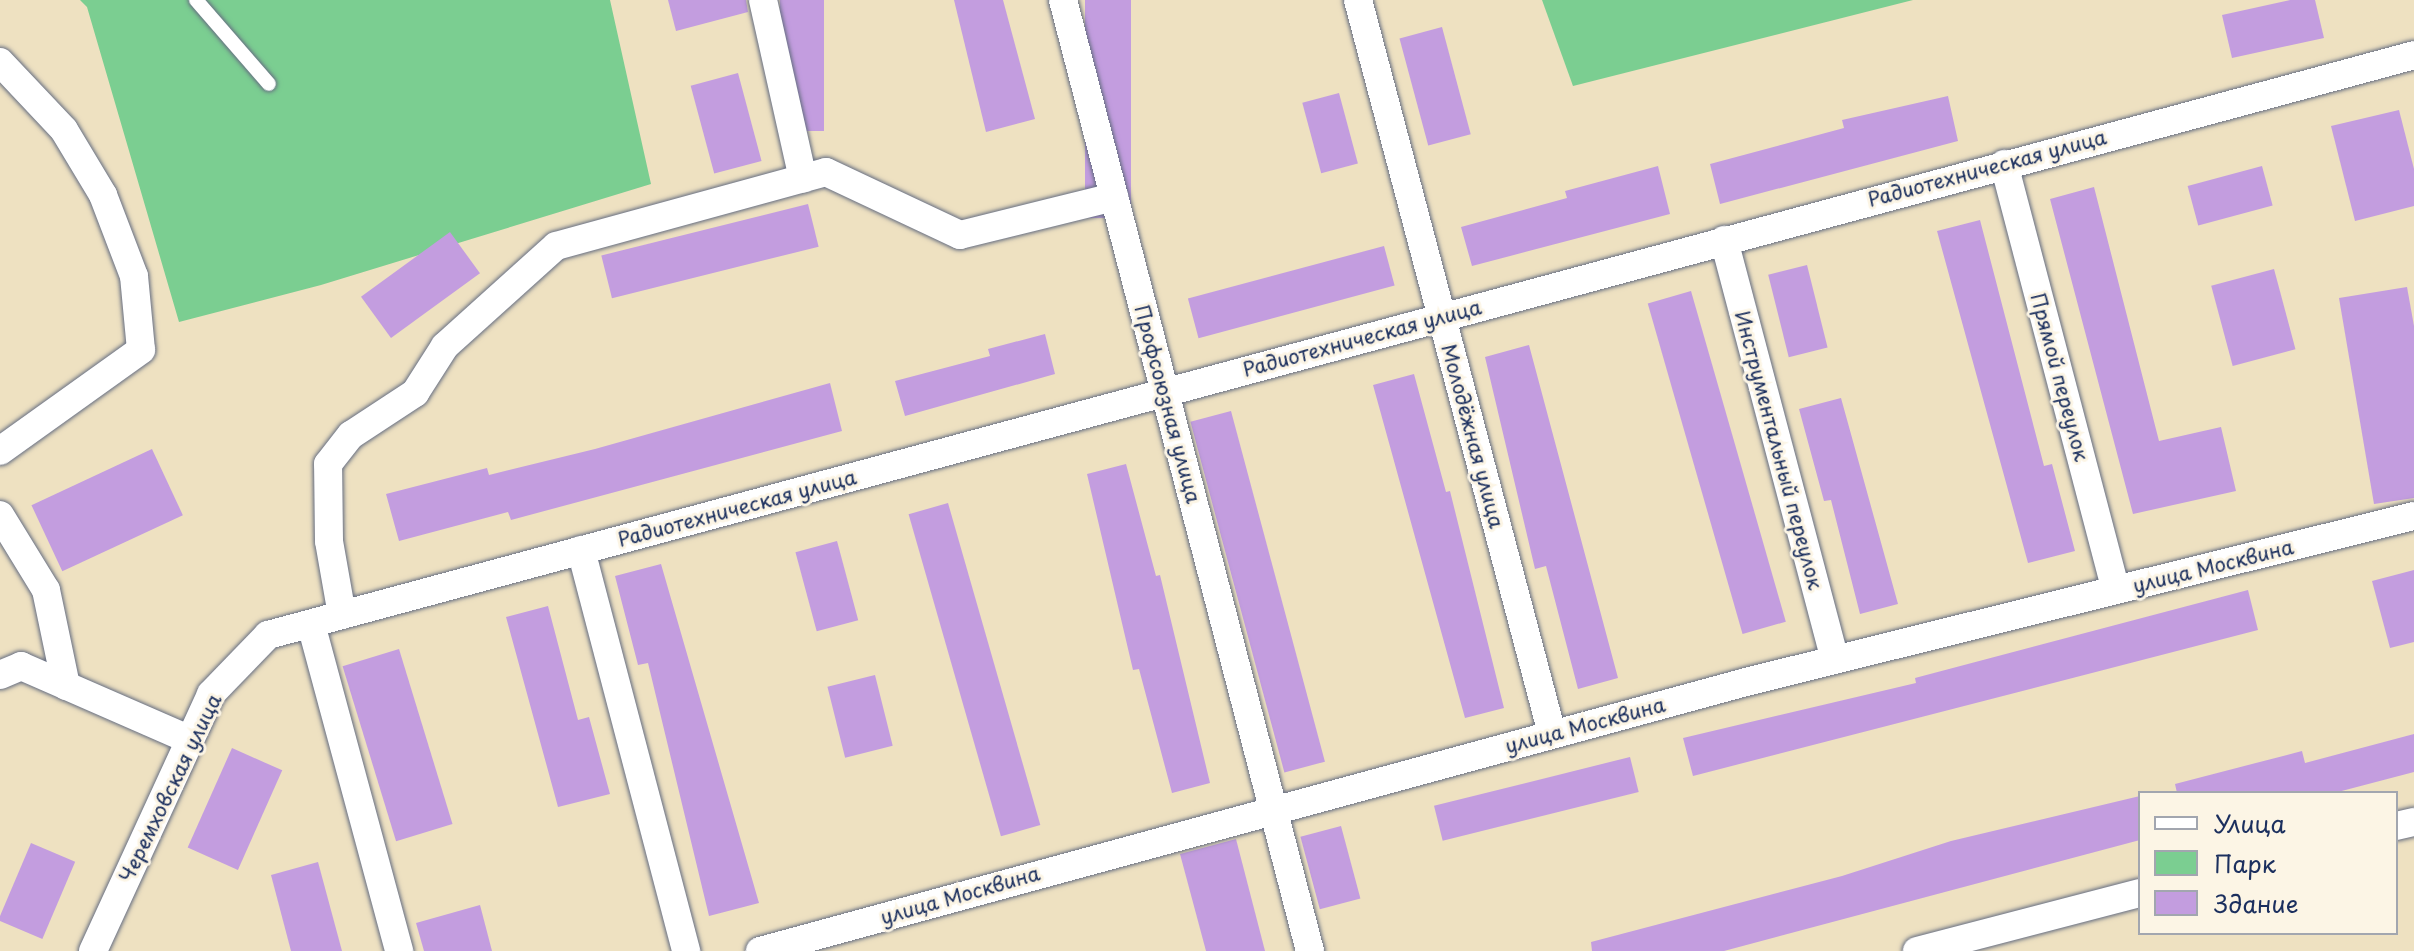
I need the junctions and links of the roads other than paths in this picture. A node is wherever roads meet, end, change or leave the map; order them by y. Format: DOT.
graph roads {
  1 [pos="196,0"];
  2 [pos="763,0"];
  3 [pos="1063,0"];
  4 [pos="1358,0"];
  5 [pos="2414,55"];
  6 [pos="0,62"];
  7 [pos="269,84"];
  8 [pos="2004,164"];
  9 [pos="803,179"];
  10 [pos="1114,197"];
  11 [pos="1724,240"];
  12 [pos="1441,316"];
  13 [pos="1165,391"];
  14 [pos="0,451"];
  15 [pos="0,515"];
  16 [pos="2414,516"];
  17 [pos="581,550"];
  18 [pos="2116,590"];
  19 [pos="342,615"];
  20 [pos="311,624"];
  21 [pos="1835,660"];
  22 [pos="10,670"];
  23 [pos="66,686"];
  24 [pos="1552,734"];
  25 [pos="190,740"];
  26 [pos="1273,808"];
  27 [pos="2138,894"];
  28 [pos="93,951"];
  29 [pos="399,951"];
  30 [pos="686,951"];
  31 [pos="760,951"];
  32 [pos="1310,951"];
  33 [pos="1917,951"];
  1 -- 7 [label="lane"];
  2 -- 9 [label="street"];
  3 -- 10 [label="street, Профсоюзная улица"];
  4 -- 12 [label="street, Молодёжная улица"];
  5 -- 8 [label="street, Радиотехническая улица"];
  6 -- 14 [label="street"];
  8 -- 11 [label="street, Радиотехническая улица"];
  8 -- 18 [label="street, Прямой переулок"];
  9 -- 10 [label="street"];
  9 -- 19 [label="street"];
  10 -- 13 [label="street, Профсоюзная улица"];
  11 -- 12 [label="street, Радиотехническая улица"];
  11 -- 21 [label="street, Инструментальный переулок"];
  12 -- 13 [label="street, Радиотехническая улица"];
  12 -- 24 [label="street, Молодёжная улица"];
  13 -- 17 [label="street, Радиотехническая улица"];
  13 -- 26 [label="street, Профсоюзная улица"];
  15 -- 23 [label="street"];
  16 -- 18 [label="street, улица Москвина"];
  17 -- 19 [label="street, Радиотехническая улица"];
  17 -- 30 [label="street"];
  18 -- 21 [label="street, улица Москвина"];
  19 -- 20 [label="street, Радиотехническая улица"];
  20 -- 25 [label="street, Черемховская улица"];
  20 -- 29 [label="street"];
  21 -- 24 [label="street, улица Москвина"];
  22 -- 23 [label="street"];
  23 -- 25 [label="street"];
  24 -- 26 [label="street, улица Москвина"];
  25 -- 28 [label="street, Черемховская улица"];
  26 -- 31 [label="street, улица Москвина"];
  26 -- 32 [label="street, Профсоюзная улица"];
  27 -- 33 [label="street"];
}
